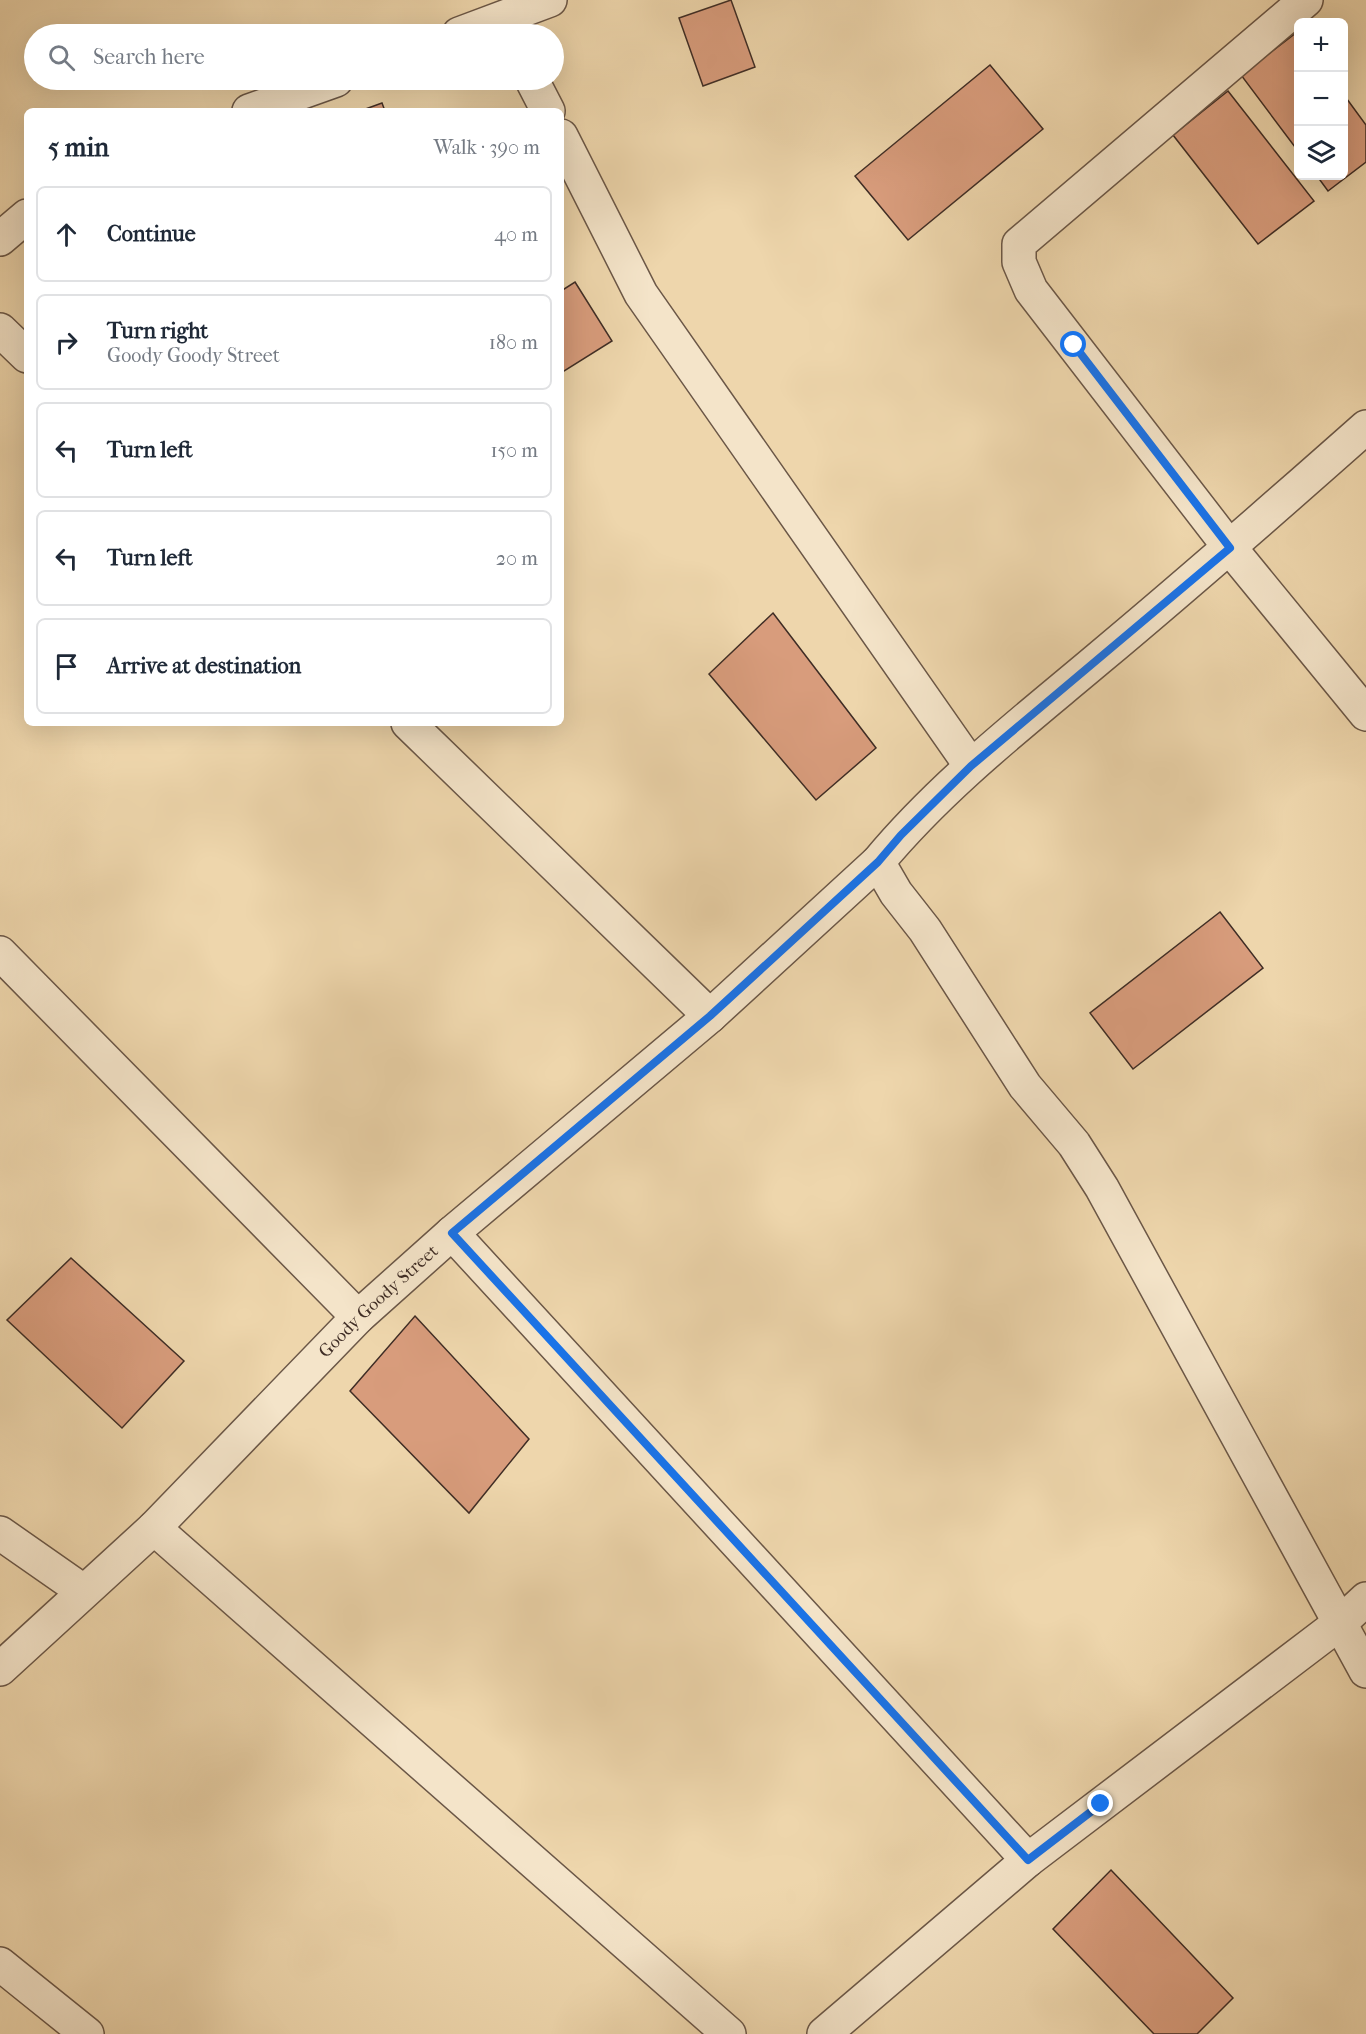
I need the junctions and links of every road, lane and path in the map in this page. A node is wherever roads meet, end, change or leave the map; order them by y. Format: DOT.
graph roads {
  1 [pos="550,0"];
  2 [pos="1306,0"];
  3 [pos="503,18"];
  4 [pos="486,24"];
  5 [pos="308,90"];
  6 [pos="537,90"];
  7 [pos="257,108"];
  8 [pos="546,108"];
  9 [pos="564,142"];
  10 [pos="24,219"];
  11 [pos="0,239"];
  12 [pos="0,330"];
  13 [pos="24,353"];
  14 [pos="1366,427"];
  15 [pos="1230,548"];
  16 [pos="1366,714"];
  17 [pos="411,726"];
  18 [pos="971,766"];
  19 [pos="878,862"];
  20 [pos="0,953"];
  21 [pos="710,1016"];
  22 [pos="452,1233"];
  23 [pos="358,1317"];
  24 [pos="154,1528"];
  25 [pos="0,1533"];
  26 [pos="83,1591"];
  27 [pos="1366,1599"];
  28 [pos="1340,1623"];
  29 [pos="0,1669"];
  30 [pos="1366,1671"];
  31 [pos="1028,1860"];
  32 [pos="0,1964"];
  33 [pos="87,2034"];
  34 [pos="729,2034"];
  35 [pos="824,2034"];
  1 -- 3 [label="street"];
  2 -- 15 [label="street"];
  3 -- 4 [label="street"];
  5 -- 7 [label="street"];
  6 -- 8 [label="street"];
  9 -- 18 [label="street"];
  10 -- 11 [label="street"];
  12 -- 13 [label="street"];
  14 -- 15 [label="street, Goody Goody Street"];
  15 -- 16 [label="street"];
  15 -- 18 [label="street, Goody Goody Street"];
  17 -- 21 [label="street"];
  18 -- 19 [label="street, Goody Goody Street"];
  19 -- 21 [label="street, Goody Goody Street"];
  19 -- 28 [label="street"];
  20 -- 23 [label="street"];
  21 -- 22 [label="street, Goody Goody Street"];
  22 -- 23 [label="street, Goody Goody Street"];
  22 -- 31 [label="street"];
  23 -- 24 [label="street, Goody Goody Street"];
  24 -- 26 [label="street, Goody Goody Street"];
  24 -- 34 [label="street"];
  25 -- 26 [label="street"];
  26 -- 29 [label="street, Goody Goody Street"];
  27 -- 28 [label="street"];
  28 -- 30 [label="street"];
  28 -- 31 [label="street"];
  31 -- 35 [label="street"];
  32 -- 33 [label="street"];
}
